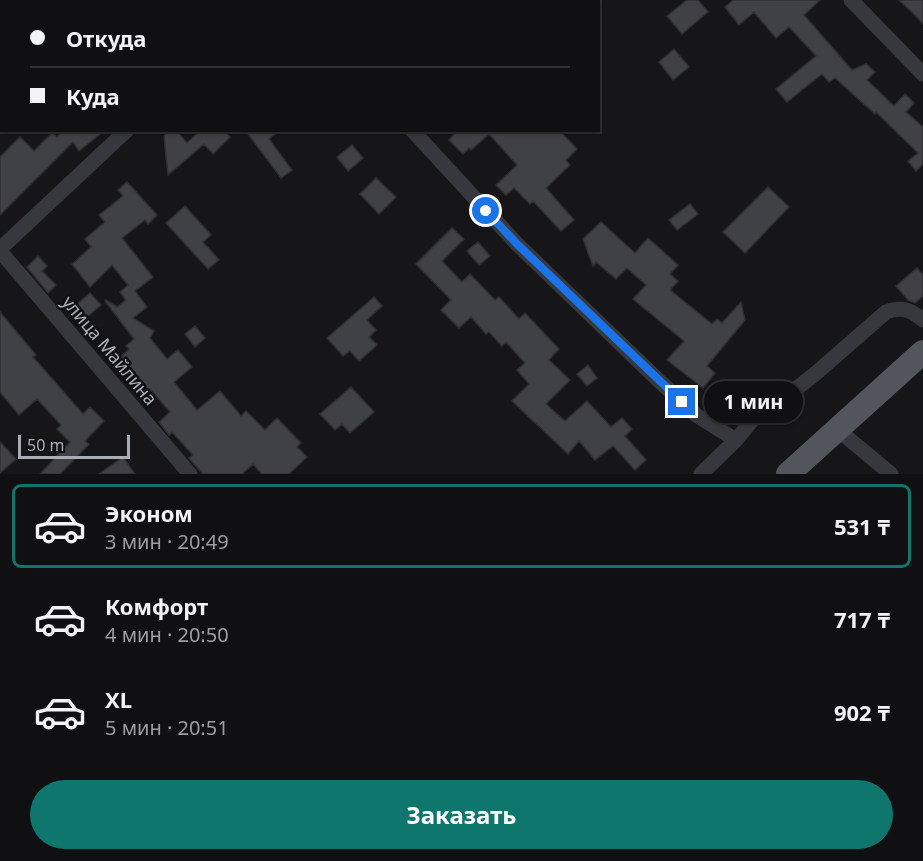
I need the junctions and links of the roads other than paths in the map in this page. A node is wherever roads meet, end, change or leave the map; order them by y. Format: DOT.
graph roads {
  1 [pos="851,0"];
  2 [pos="923,74"];
  3 [pos="125,132"];
  4 [pos="414,132"];
  5 [pos="0,250"];
  6 [pos="923,320"];
  7 [pos="923,351"];
  8 [pos="837,429"];
  9 [pos="736,440"];
  10 [pos="190,474"];
  11 [pos="701,474"];
  12 [pos="788,474"];
  13 [pos="891,474"];
  1 -- 2 [label="street"];
  3 -- 5 [label="street"];
  4 -- 9 [label="street"];
  5 -- 10 [label="street, улица Майлина"];
  6 -- 9 [label="street"];
  7 -- 8 [label="main road"];
  8 -- 12 [label="main road"];
  8 -- 13 [label="street"];
  9 -- 11 [label="street"];
}
